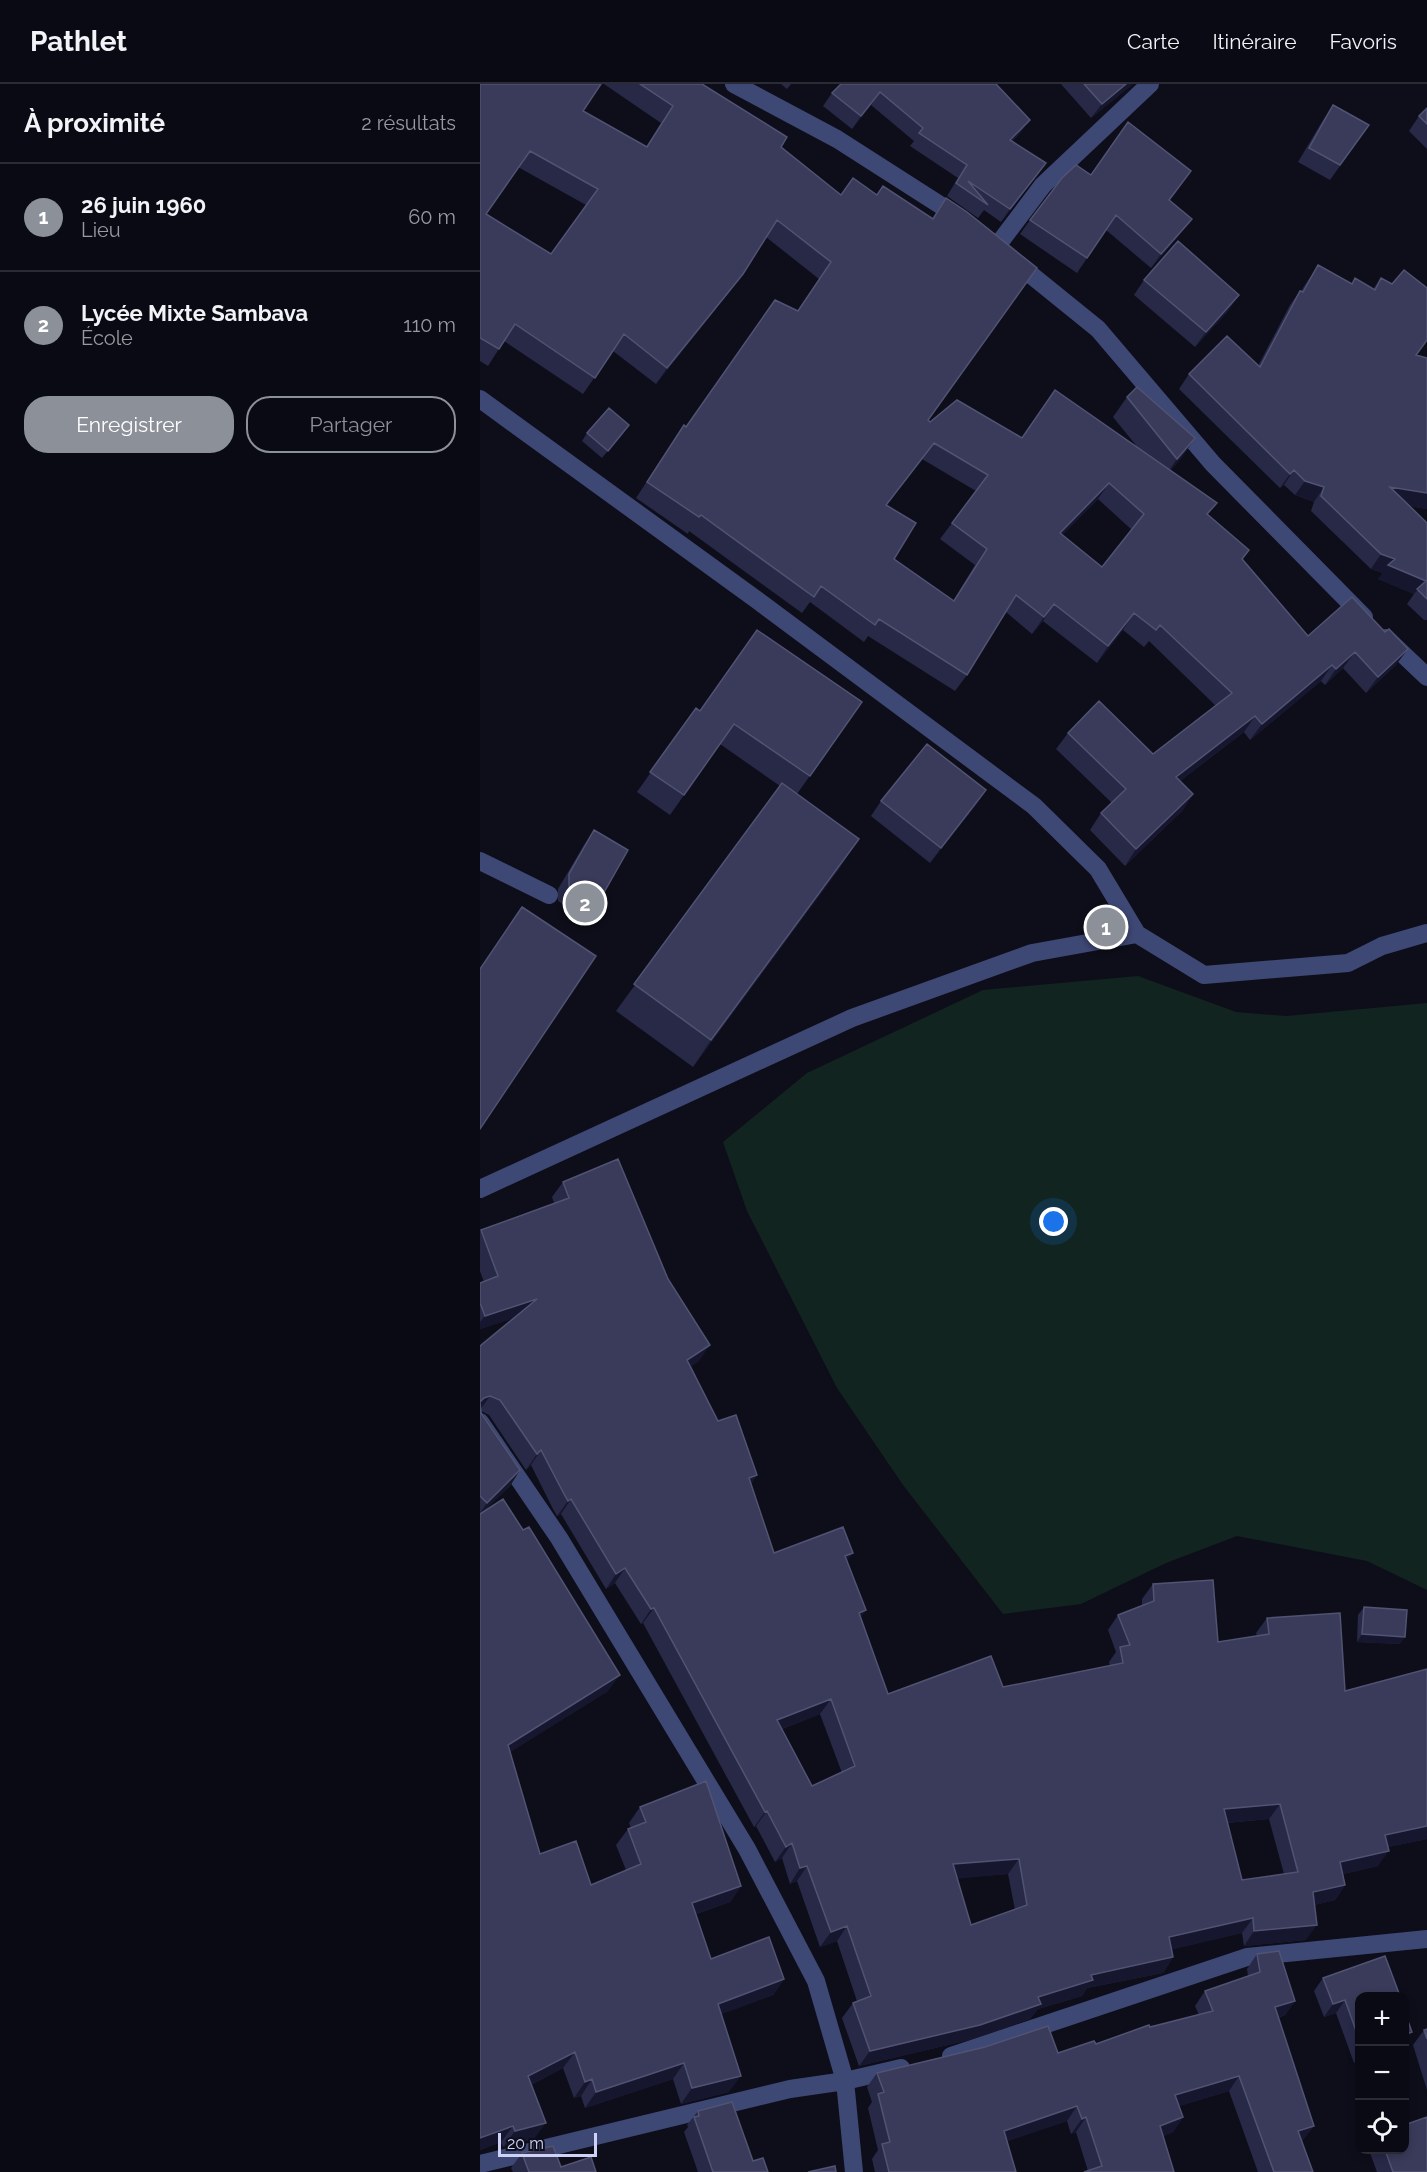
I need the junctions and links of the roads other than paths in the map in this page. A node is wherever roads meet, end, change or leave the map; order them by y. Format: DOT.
graph roads {
  1 [pos="734,84"];
  2 [pos="1150,84"];
  3 [pos="997,246"];
  4 [pos="480,399"];
  5 [pos="1427,677"];
  6 [pos="480,861"];
  7 [pos="549,895"];
  8 [pos="1427,933"];
  9 [pos="1137,934"];
  10 [pos="480,1189"];
  11 [pos="480,1422"];
  12 [pos="1427,1939"];
  13 [pos="937,2059"];
  14 [pos="914,2064"];
  15 [pos="845,2081"];
  16 [pos="480,2164"];
  17 [pos="854,2172"];
  1 -- 3 [label="street"];
  2 -- 3 [label="street"];
  3 -- 5 [label="street"];
  4 -- 9 [label="street"];
  6 -- 7 [label="street"];
  8 -- 9 [label="street"];
  9 -- 10 [label="street"];
  11 -- 15 [label="street"];
  12 -- 13 [label="street"];
  14 -- 15 [label="street"];
  15 -- 16 [label="street"];
  15 -- 17 [label="street"];
}
